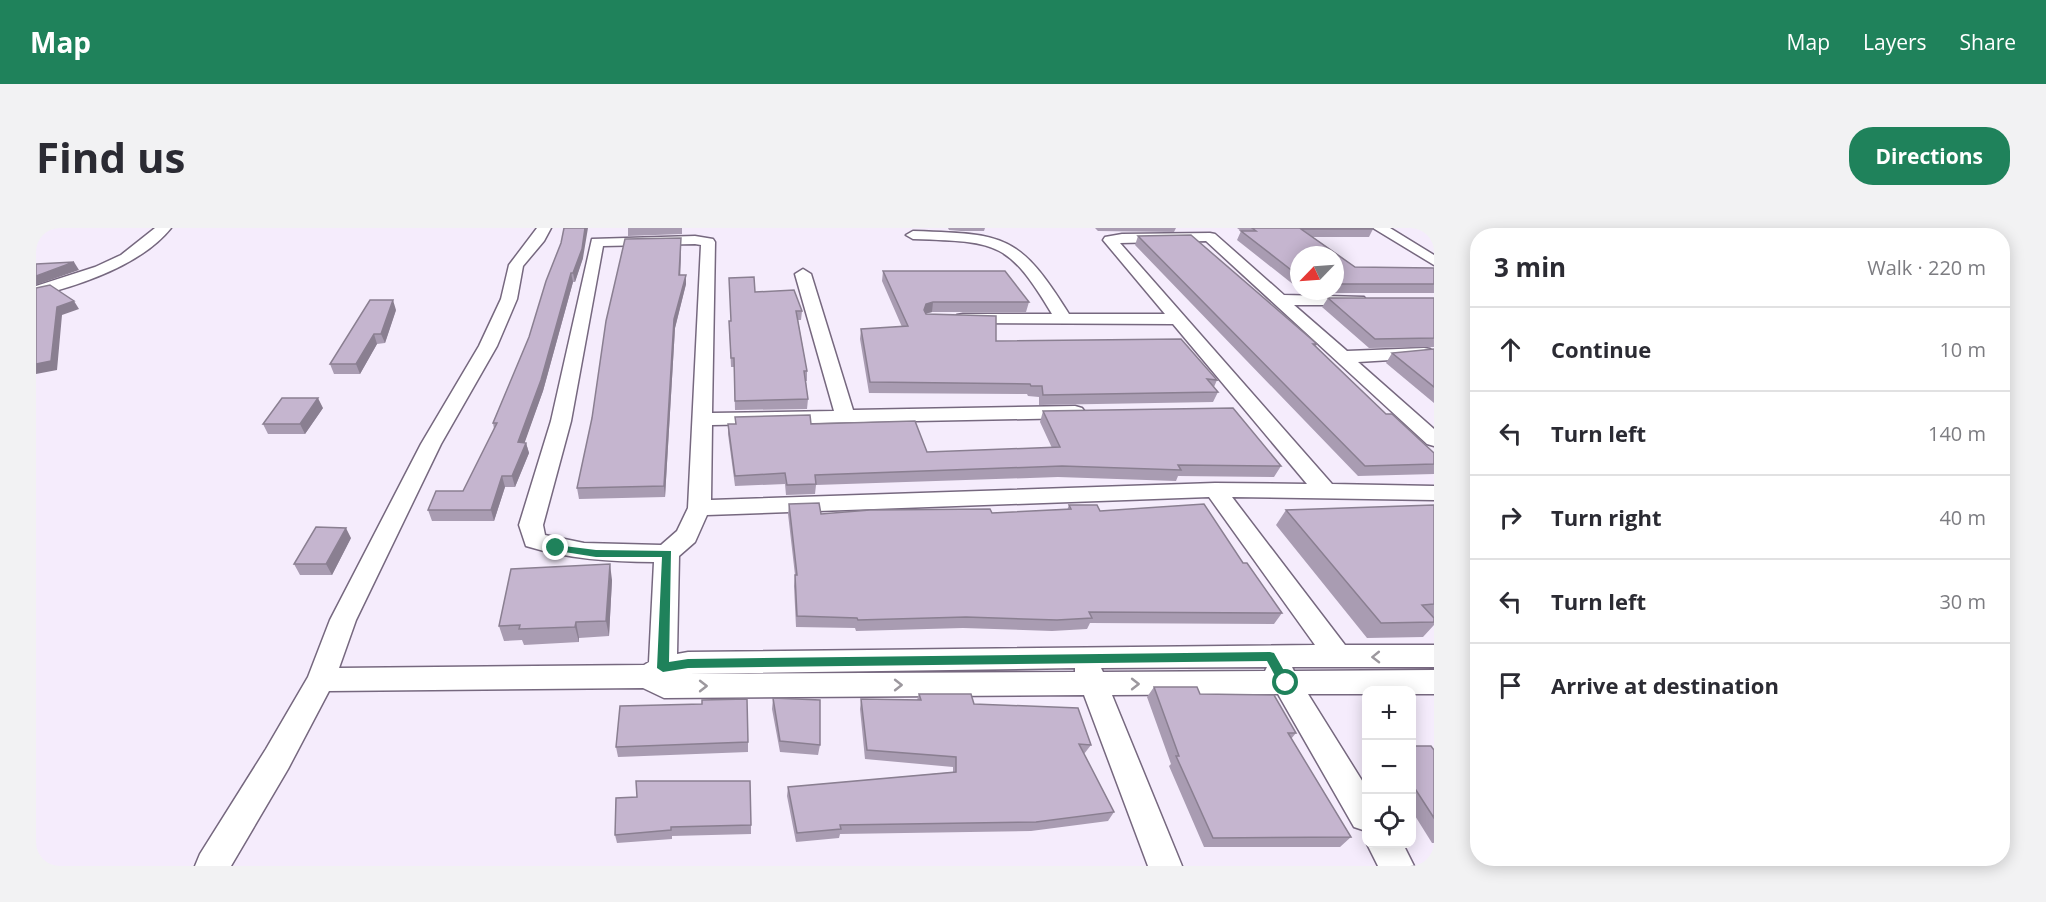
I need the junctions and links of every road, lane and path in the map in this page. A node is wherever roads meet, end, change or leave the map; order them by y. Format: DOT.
graph roads {
  1 [pos="178,228"];
  2 [pos="544,228"];
  3 [pos="1380,228"];
  4 [pos="162,230"];
  5 [pos="913,235"];
  6 [pos="1434,261"];
  7 [pos="803,274"];
  8 [pos="36,291"];
  9 [pos="1280,300"];
  10 [pos="1375,300"];
  11 [pos="1063,318"];
  12 [pos="944,319"];
  13 [pos="1180,319"];
  14 [pos="1427,352"];
  15 [pos="1342,357"];
  16 [pos="1254,410"];
  17 [pos="1231,411"];
  18 [pos="1090,412"];
  19 [pos="845,416"];
  20 [pos="701,418"];
  21 [pos="1434,440"];
  22 [pos="1215,490"];
  23 [pos="1326,492"];
  24 [pos="1434,493"];
  25 [pos="699,508"];
  26 [pos="667,553"];
  27 [pos="1270,656"];
  28 [pos="1434,656"];
  29 [pos="1339,658"];
  30 [pos="1088,671"];
  31 [pos="655,672"];
  32 [pos="321,680"];
  33 [pos="1434,682"];
  34 [pos="1286,683"];
  35 [pos="1362,809"];
  36 [pos="1387,848"];
  37 [pos="212,866"];
  38 [pos="1165,866"];
  39 [pos="1397,866"];
  1 -- 4 [label="street"];
  2 -- 32 [label="street"];
  3 -- 6 [label="street"];
  4 -- 8 [label="street"];
  5 -- 11 [label="street"];
  7 -- 19 [label="street"];
  9 -- 10 [label="street"];
  9 -- 13 [label="street"];
  9 -- 15 [label="street"];
  11 -- 12 [label="street"];
  11 -- 13 [label="street"];
  13 -- 16 [label="street"];
  14 -- 15 [label="street"];
  15 -- 21 [label="street"];
  16 -- 17 [label="street"];
  16 -- 23 [label="street"];
  18 -- 19 [label="street"];
  19 -- 20 [label="street"];
  20 -- 25 [label="street"];
  20 -- 26 [label="street"];
  22 -- 23 [label="street"];
  22 -- 25 [label="street"];
  22 -- 29 [label="street"];
  23 -- 24 [label="street"];
  25 -- 26 [label="street"];
  26 -- 31 [label="street"];
  27 -- 29 [label="street"];
  27 -- 30 [label="street"];
  27 -- 34 [label="street"];
  28 -- 29 [label="street, one-way"];
  30 -- 31 [label="street"];
  30 -- 34 [label="street, one-way"];
  30 -- 38 [label="street"];
  31 -- 32 [label="street"];
  32 -- 37 [label="street"];
  33 -- 34 [label="street"];
  34 -- 35 [label="street"];
  36 -- 39 [label="street"];
}
